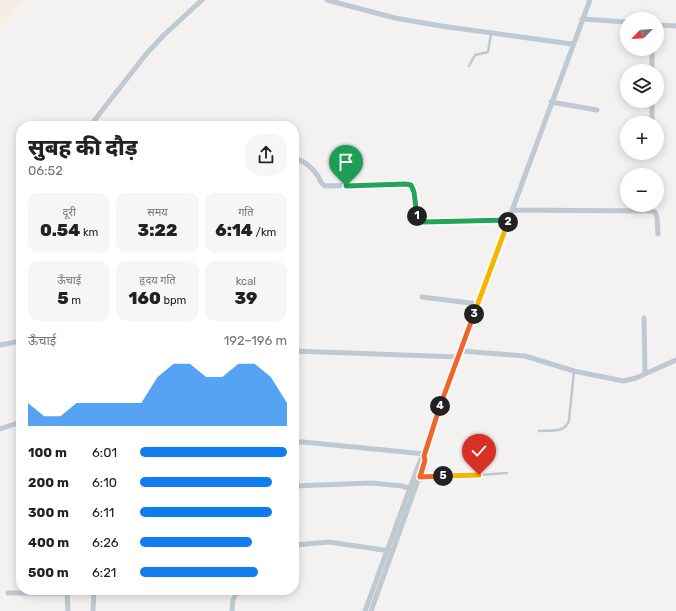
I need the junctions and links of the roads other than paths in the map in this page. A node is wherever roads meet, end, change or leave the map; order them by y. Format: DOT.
graph roads {
  1 [pos="202,0"];
  2 [pos="327,0"];
  3 [pos="590,0"];
  4 [pos="582,19"];
  5 [pos="620,22"];
  6 [pos="664,25"];
  7 [pos="676,26"];
  8 [pos="491,33"];
  9 [pos="572,44"];
  10 [pos="469,66"];
  11 [pos="552,102"];
  12 [pos="597,110"];
  13 [pos="94,121"];
  14 [pos="299,160"];
  15 [pos="512,210"];
  16 [pos="509,220"];
  17 [pos="658,234"];
  18 [pos="422,297"];
  19 [pos="478,304"];
  20 [pos="644,318"];
  21 [pos="16,342"];
  22 [pos="0,346"];
  23 [pos="299,351"];
  24 [pos="461,351"];
  25 [pos="458,357"];
  26 [pos="676,360"];
  27 [pos="574,371"];
  28 [pos="645,374"];
  29 [pos="16,424"];
  30 [pos="0,429"];
  31 [pos="539,431"];
  32 [pos="299,442"];
  33 [pos="424,455"];
  34 [pos="507,472"];
  35 [pos="420,477"];
  36 [pos="299,486"];
  37 [pos="413,489"];
  38 [pos="299,544"];
  39 [pos="390,551"];
  40 [pos="8,593"];
  41 [pos="16,593"];
  42 [pos="67,595"];
  43 [pos="94,595"];
  44 [pos="236,595"];
  45 [pos="68,611"];
  46 [pos="93,611"];
  47 [pos="232,611"];
  48 [pos="365,611"];
  49 [pos="371,611"];
  1 -- 13 [label="street"];
  2 -- 8 [label="street"];
  3 -- 4 [label="street"];
  4 -- 5 [label="street"];
  4 -- 9 [label="street"];
  6 -- 7 [label="street"];
  8 -- 9 [label="street"];
  8 -- 10 [label="lane"];
  9 -- 11 [label="street"];
  11 -- 12 [label="street"];
  11 -- 15 [label="street"];
  14 -- 16 [label="street"];
  15 -- 16 [label="street"];
  15 -- 17 [label="street"];
  16 -- 19 [label="street"];
  18 -- 19 [label="street"];
  19 -- 24 [label="street"];
  20 -- 28 [label="street"];
  21 -- 22 [label="street"];
  23 -- 25 [label="street"];
  24 -- 25 [label="street"];
  24 -- 27 [label="street"];
  25 -- 33 [label="street"];
  26 -- 28 [label="street"];
  27 -- 28 [label="street"];
  27 -- 31 [label="lane"];
  29 -- 30 [label="street"];
  32 -- 33 [label="street"];
  33 -- 35 [label="street"];
  33 -- 37 [label="street"];
  34 -- 35 [label="lane"];
  35 -- 37 [label="street"];
  36 -- 37 [label="street"];
  37 -- 39 [label="street"];
  38 -- 39 [label="street"];
  39 -- 48 [label="street"];
  39 -- 49 [label="street"];
  40 -- 41 [label="street"];
  42 -- 45 [label="street"];
  43 -- 46 [label="street"];
  44 -- 47 [label="street"];
}
